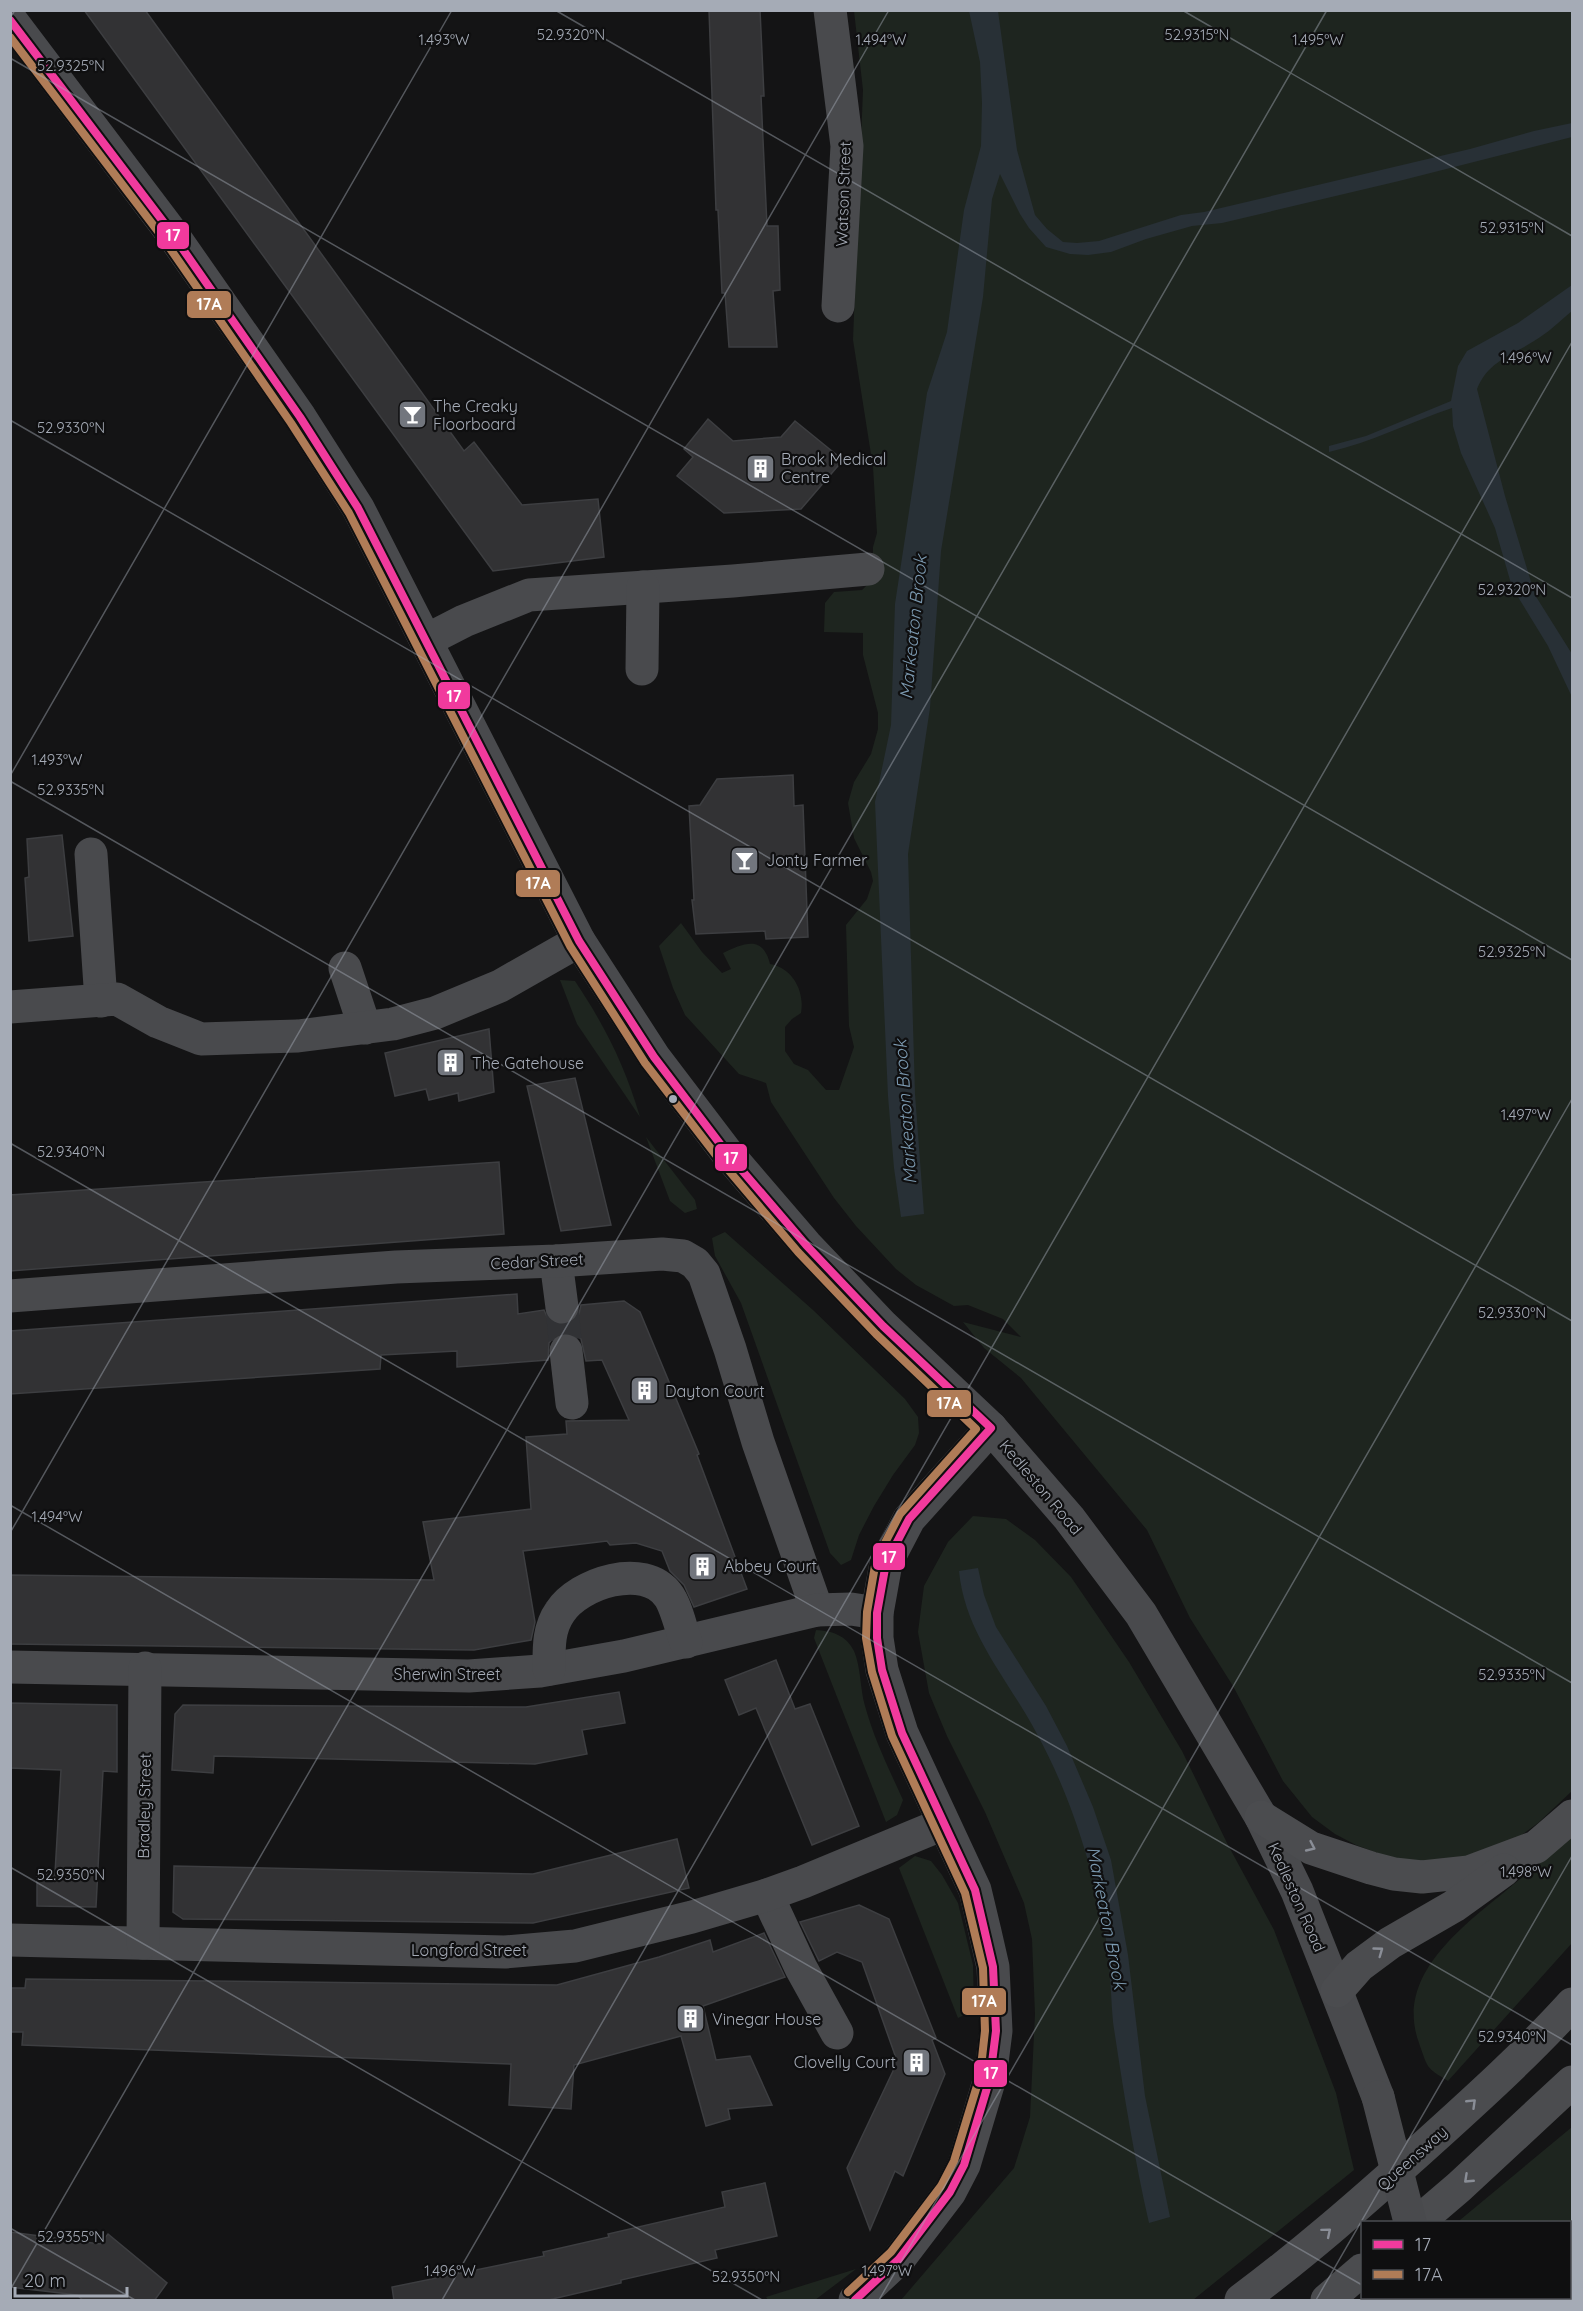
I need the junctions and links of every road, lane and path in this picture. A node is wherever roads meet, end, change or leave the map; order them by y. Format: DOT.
graph roads {
  1 [pos="830,10"];
  2 [pos="10,19"];
  3 [pos="838,306"];
  4 [pos="868,569"];
  5 [pos="643,587"];
  6 [pos="427,640"];
  7 [pos="642,669"];
  8 [pos="92,854"];
  9 [pos="579,941"];
  10 [pos="345,968"];
  11 [pos="100,1000"];
  12 [pos="10,1007"];
  13 [pos="365,1028"];
  14 [pos="556,1261"];
  15 [pos="10,1296"];
  16 [pos="562,1306"];
  17 [pos="566,1351"];
  18 [pos="572,1403"];
  19 [pos="991,1428"];
  20 [pos="817,1610"];
  21 [pos="877,1613"];
  22 [pos="686,1642"];
  23 [pos="10,1667"];
  24 [pos="145,1668"];
  25 [pos="549,1669"];
  26 [pos="1572,1816"];
  27 [pos="1261,1817"];
  28 [pos="943,1824"];
  29 [pos="1536,1847"];
  30 [pos="767,1895"];
  31 [pos="10,1940"];
  32 [pos="143,1943"];
  33 [pos="1337,1991"];
  34 [pos="1572,2004"];
  35 [pos="837,2033"];
  36 [pos="1572,2082"];
  37 [pos="1409,2221"];
  38 [pos="1420,2221"];
  39 [pos="1361,2271"];
  40 [pos="855,2301"];
  41 [pos="1241,2301"];
  42 [pos="1327,2301"];
  1 -- 3 [label="street, Watson Street"];
  2 -- 6 [label="street, Kedleston Road"];
  4 -- 5 [label="street"];
  5 -- 6 [label="street"];
  5 -- 7 [label="street"];
  6 -- 9 [label="street, Kedleston Road"];
  8 -- 11 [label="street"];
  9 -- 13 [label="street"];
  9 -- 19 [label="street, Kedleston Road"];
  10 -- 13 [label="street"];
  11 -- 12 [label="street"];
  11 -- 13 [label="street"];
  14 -- 15 [label="street, Cedar Street"];
  14 -- 16 [label="street"];
  14 -- 20 [label="street, Cedar Street"];
  17 -- 18 [label="street"];
  19 -- 21 [label="street"];
  19 -- 27 [label="street, Kedleston Road"];
  20 -- 21 [label="street, Sherwin Street"];
  20 -- 22 [label="street, Sherwin Street"];
  21 -- 28 [label="street"];
  22 -- 25 [label="street, Sherwin Street"];
  22 -- 25 [label="street"];
  23 -- 24 [label="street, Sherwin Street"];
  24 -- 25 [label="street, Sherwin Street"];
  24 -- 32 [label="street, Bradley Street"];
  26 -- 29 [label="highway"];
  27 -- 29 [label="highway, one-way"];
  27 -- 33 [label="street, Kedleston Road"];
  28 -- 30 [label="street, Longford Street"];
  28 -- 40 [label="street"];
  33 -- 29 [label="highway, one-way"];
  30 -- 32 [label="street, Longford Street"];
  30 -- 35 [label="street"];
  31 -- 32 [label="street, Longford Street"];
  33 -- 37 [label="street, Kedleston Road, bridge"];
  41 -- 34 [label="highway, Queensway, one-way"];
  36 -- 38 [label="highway, one-way"];
  39 -- 42 [label="highway"];
}
